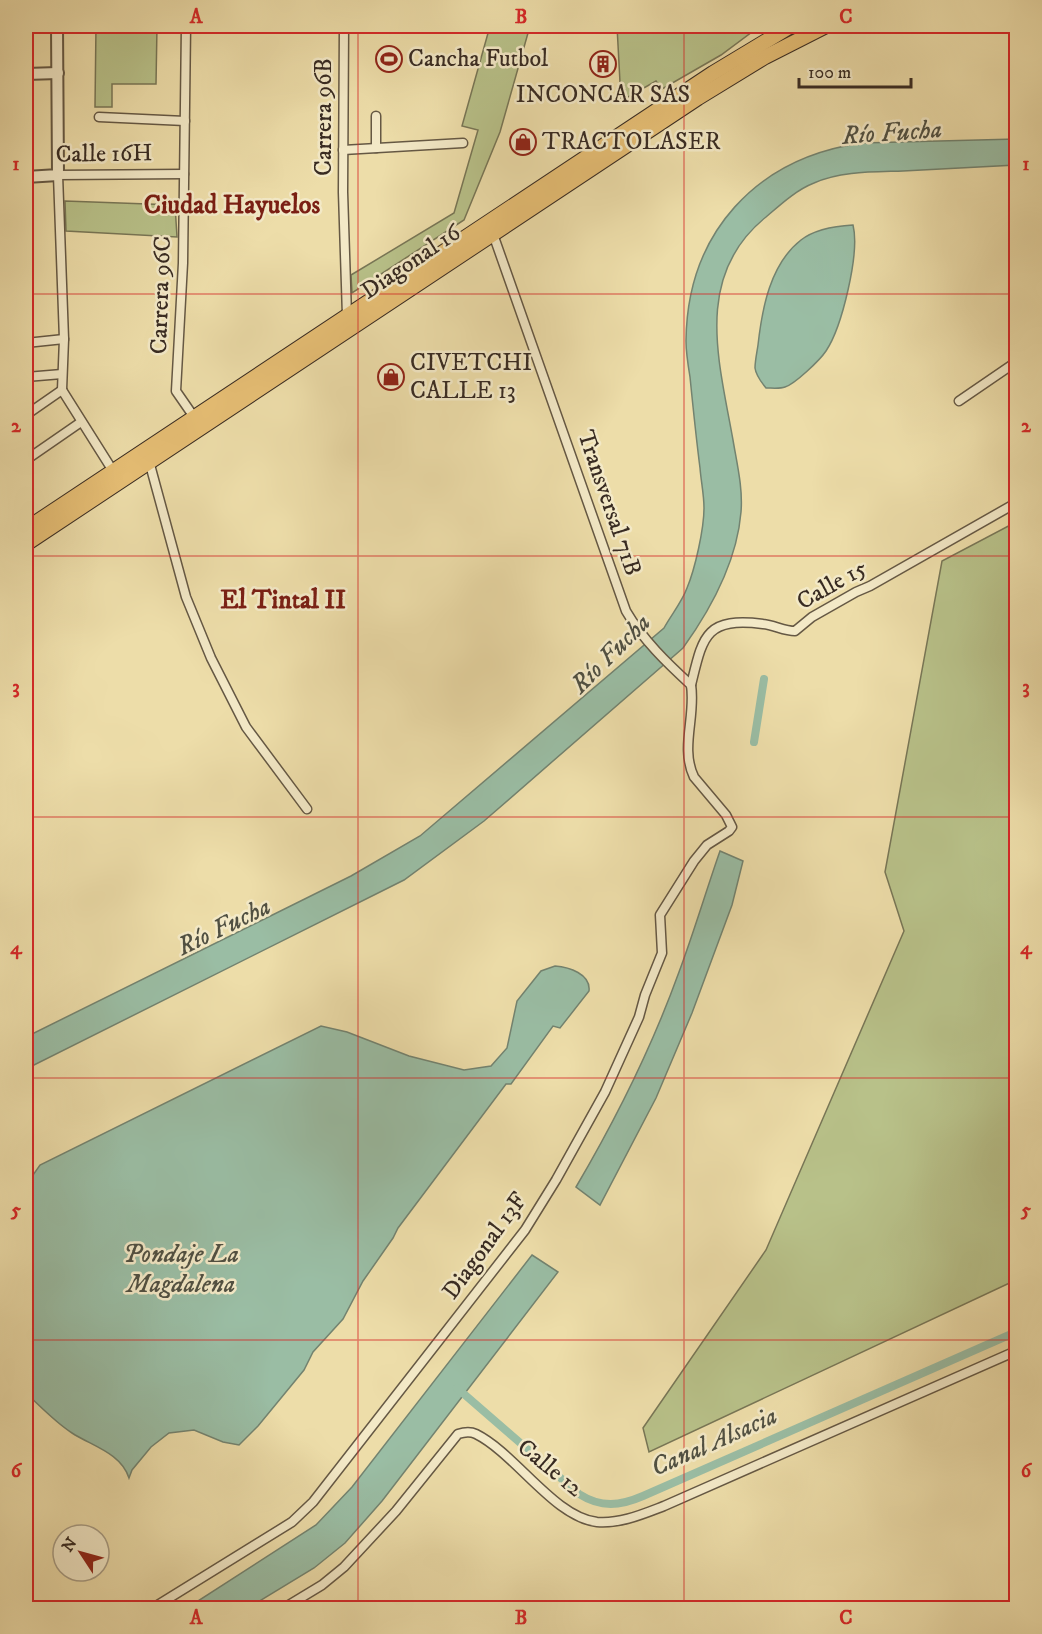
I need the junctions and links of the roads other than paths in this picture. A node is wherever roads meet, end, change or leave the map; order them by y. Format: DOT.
graph roads {
  1 [pos="57,26"];
  2 [pos="186,26"];
  3 [pos="344,26"];
  4 [pos="791,26"];
  5 [pos="826,26"];
  6 [pos="58,73"];
  7 [pos="26,74"];
  8 [pos="376,116"];
  9 [pos="99,117"];
  10 [pos="185,121"];
  11 [pos="463,143"];
  12 [pos="376,148"];
  13 [pos="343,150"];
  14 [pos="184,174"];
  15 [pos="58,175"];
  16 [pos="26,177"];
  17 [pos="493,234"];
  18 [pos="348,316"];
  19 [pos="64,339"];
  20 [pos="26,343"];
  21 [pos="1017,362"];
  22 [pos="62,374"];
  23 [pos="26,377"];
  24 [pos="62,390"];
  25 [pos="959,401"];
  26 [pos="26,415"];
  27 [pos="194,417"];
  28 [pos="81,422"];
  29 [pos="26,460"];
  30 [pos="149,461"];
  31 [pos="113,471"];
  32 [pos="1017,503"];
  33 [pos="26,529"];
  34 [pos="26,544"];
  35 [pos="692,686"];
  36 [pos="306,809"];
  37 [pos="1017,1351"];
  38 [pos="153,1608"];
  39 [pos="284,1608"];
  1 -- 6 [label="street"];
  2 -- 10 [label="street, Carrera 96C"];
  3 -- 13 [label="street, Carrera 96B"];
  4 -- 18 [label="main road, Diagonal 16"];
  5 -- 17 [label="main road, Diagonal 16"];
  6 -- 7 [label="street"];
  6 -- 15 [label="street"];
  8 -- 12 [label="street"];
  9 -- 10 [label="street"];
  10 -- 14 [label="street, Carrera 96C"];
  11 -- 12 [label="street"];
  12 -- 13 [label="street"];
  13 -- 18 [label="street, Carrera 96B"];
  14 -- 15 [label="street, Calle 16H"];
  14 -- 27 [label="street, Carrera 96C"];
  15 -- 16 [label="street, Calle 16H"];
  15 -- 19 [label="street"];
  17 -- 30 [label="main road, Diagonal 16"];
  17 -- 35 [label="street, Transversal 71B"];
  18 -- 27 [label="main road, Diagonal 16"];
  19 -- 20 [label="street"];
  19 -- 22 [label="street"];
  21 -- 25 [label="street"];
  22 -- 23 [label="street"];
  22 -- 24 [label="street"];
  24 -- 26 [label="street"];
  24 -- 28 [label="street"];
  27 -- 31 [label="main road, Diagonal 16"];
  28 -- 29 [label="street"];
  28 -- 31 [label="street"];
  30 -- 34 [label="main road, Diagonal 16"];
  30 -- 36 [label="street"];
  31 -- 33 [label="main road, Diagonal 16"];
  32 -- 35 [label="street, Calle 15"];
  35 -- 38 [label="street, Diagonal 13F"];
  37 -- 39 [label="street, Calle 12"];
}
